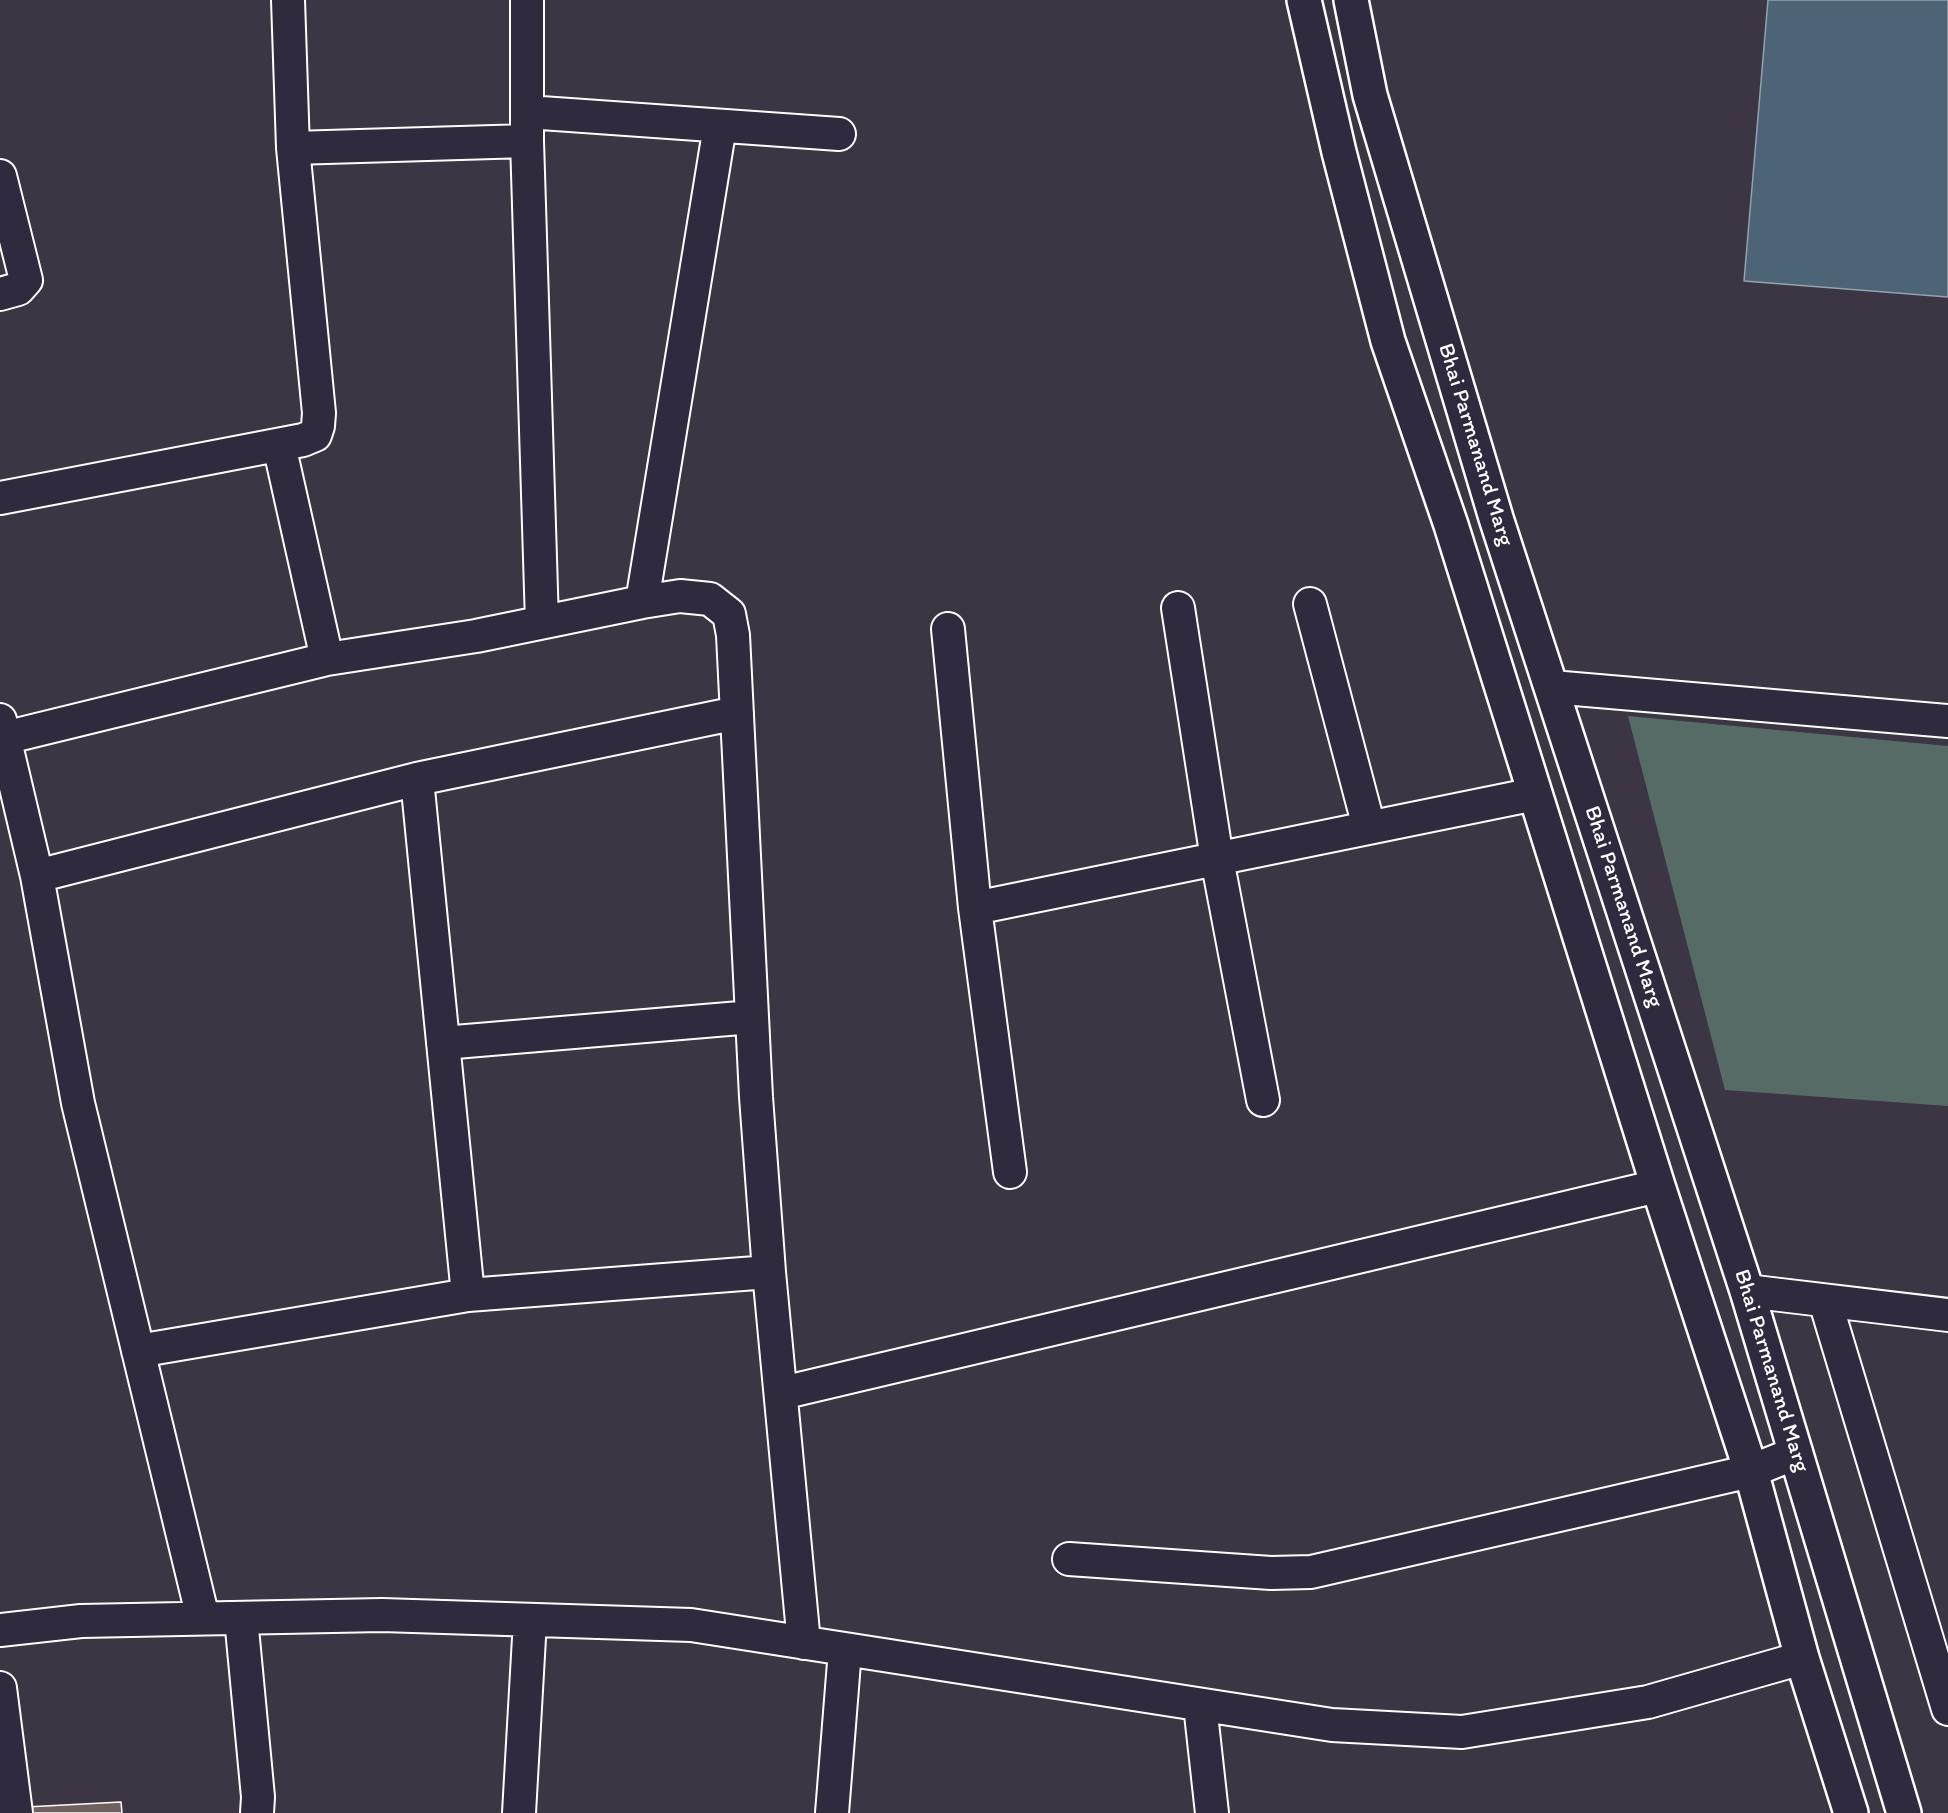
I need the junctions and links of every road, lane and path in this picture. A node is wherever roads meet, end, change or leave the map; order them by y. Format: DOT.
graph roads {
  1 [pos="288,0"];
  2 [pos="527,0"];
  3 [pos="1304,0"];
  4 [pos="1351,0"];
  5 [pos="527,126"];
  6 [pos="720,126"];
  7 [pos="838,134"];
  8 [pos="293,148"];
  9 [pos="0,176"];
  10 [pos="0,294"];
  11 [pos="279,445"];
  12 [pos="0,498"];
  13 [pos="642,602"];
  14 [pos="1310,604"];
  15 [pos="1179,608"];
  16 [pos="542,622"];
  17 [pos="948,629"];
  18 [pos="327,659"];
  19 [pos="1552,687"];
  20 [pos="736,713"];
  21 [pos="1948,721"];
  22 [pos="1,732"];
  23 [pos="417,779"];
  24 [pos="1535,794"];
  25 [pos="1370,827"];
  26 [pos="1217,859"];
  27 [pos="37,876"];
  28 [pos="975,908"];
  29 [pos="752,1017"];
  30 [pos="443,1043"];
  31 [pos="1263,1100"];
  32 [pos="1010,1172"];
  33 [pos="1658,1186"];
  34 [pos="770,1272"];
  35 [pos="1747,1291"];
  36 [pos="468,1295"];
  37 [pos="1825,1301"];
  38 [pos="1948,1315"];
  39 [pos="138,1351"];
  40 [pos="782,1393"];
  41 [pos="1796,1453"];
  42 [pos="1751,1471"];
  43 [pos="1069,1559"];
  44 [pos="203,1618"];
  45 [pos="241,1618"];
  46 [pos="530,1620"];
  47 [pos="0,1630"];
  48 [pos="804,1643"];
  49 [pos="845,1650"];
  50 [pos="1802,1658"];
  51 [pos="0,1688"];
  52 [pos="1200,1705"];
  53 [pos="1948,1709"];
  54 [pos="16,1813"];
  55 [pos="257,1813"];
  56 [pos="519,1813"];
  57 [pos="832,1813"];
  58 [pos="1212,1813"];
  59 [pos="1851,1813"];
  60 [pos="1904,1813"];
  1 -- 8 [label="street"];
  2 -- 5 [label="street"];
  3 -- 24 [label="street, Bhai Parmanand Marg"];
  4 -- 19 [label="street, Bhai Parmanand Marg"];
  5 -- 6 [label="street"];
  5 -- 8 [label="street"];
  5 -- 16 [label="street"];
  6 -- 7 [label="street"];
  6 -- 13 [label="street"];
  8 -- 11 [label="street"];
  9 -- 10 [label="street"];
  11 -- 12 [label="street"];
  11 -- 18 [label="street"];
  13 -- 16 [label="street"];
  13 -- 20 [label="street"];
  14 -- 25 [label="street"];
  15 -- 26 [label="street"];
  16 -- 18 [label="street"];
  17 -- 28 [label="street"];
  18 -- 22 [label="street"];
  19 -- 21 [label="street"];
  19 -- 35 [label="street, Bhai Parmanand Marg"];
  20 -- 23 [label="street"];
  20 -- 29 [label="street"];
  22 -- 27 [label="street"];
  23 -- 27 [label="street"];
  23 -- 30 [label="street"];
  24 -- 25 [label="street"];
  24 -- 33 [label="street, Bhai Parmanand Marg"];
  25 -- 26 [label="street"];
  26 -- 28 [label="street"];
  26 -- 31 [label="street"];
  27 -- 39 [label="street"];
  28 -- 32 [label="street"];
  29 -- 30 [label="street"];
  29 -- 34 [label="street"];
  30 -- 36 [label="street"];
  33 -- 40 [label="street"];
  33 -- 42 [label="street, Bhai Parmanand Marg"];
  34 -- 36 [label="street"];
  34 -- 40 [label="street"];
  35 -- 37 [label="street"];
  35 -- 41 [label="street, Bhai Parmanand Marg"];
  36 -- 39 [label="street"];
  37 -- 38 [label="street"];
  37 -- 53 [label="street"];
  39 -- 44 [label="street"];
  40 -- 48 [label="street"];
  41 -- 42 [label="street"];
  41 -- 60 [label="street, Bhai Parmanand Marg"];
  42 -- 43 [label="street"];
  42 -- 50 [label="street, Bhai Parmanand Marg"];
  44 -- 45 [label="street"];
  44 -- 47 [label="street"];
  45 -- 46 [label="street"];
  45 -- 55 [label="street"];
  46 -- 48 [label="street"];
  46 -- 56 [label="street"];
  48 -- 49 [label="street"];
  49 -- 52 [label="street"];
  49 -- 57 [label="street"];
  50 -- 52 [label="street"];
  50 -- 59 [label="street, Bhai Parmanand Marg"];
  51 -- 54 [label="street"];
  52 -- 58 [label="street"];
}
